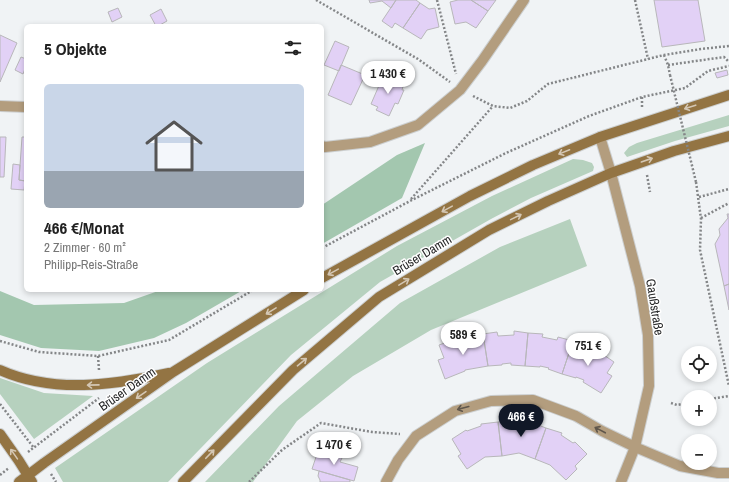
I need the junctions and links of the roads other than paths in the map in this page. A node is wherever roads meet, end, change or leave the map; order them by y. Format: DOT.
graph roads {
  1 [pos="524,0"];
  2 [pos="729,95"];
  3 [pos="0,106"];
  4 [pos="24,107"];
  5 [pos="729,136"];
  6 [pos="600,138"];
  7 [pos="324,147"];
  8 [pos="611,173"];
  9 [pos="324,277"];
  10 [pos="301,292"];
  11 [pos="0,370"];
  12 [pos="173,372"];
  13 [pos="0,434"];
  14 [pos="635,447"];
  15 [pos="729,473"];
  16 [pos="30,478"];
  17 [pos="19,482"];
  18 [pos="183,482"];
  19 [pos="386,482"];
  20 [pos="621,482"];
  1 -- 7 [label="street"];
  2 -- 6 [label="street, Brüser Damm, one-way"];
  3 -- 4 [label="street"];
  8 -- 5 [label="street, Brüser Damm, one-way"];
  6 -- 8 [label="street, Gaußstraße"];
  6 -- 9 [label="street, Brüser Damm, one-way"];
  8 -- 14 [label="street, Gaußstraße"];
  18 -- 8 [label="street, Brüser Damm, one-way"];
  10 -- 12 [label="street, Brüser Damm, one-way"];
  12 -- 11 [label="street, one-way"];
  12 -- 16 [label="street, Brüser Damm, one-way"];
  16 -- 13 [label="street, one-way"];
  14 -- 15 [label="street"];
  14 -- 19 [label="street, one-way"];
  14 -- 20 [label="street, Gaußstraße"];
  16 -- 17 [label="street, Brüser Damm"];
}
